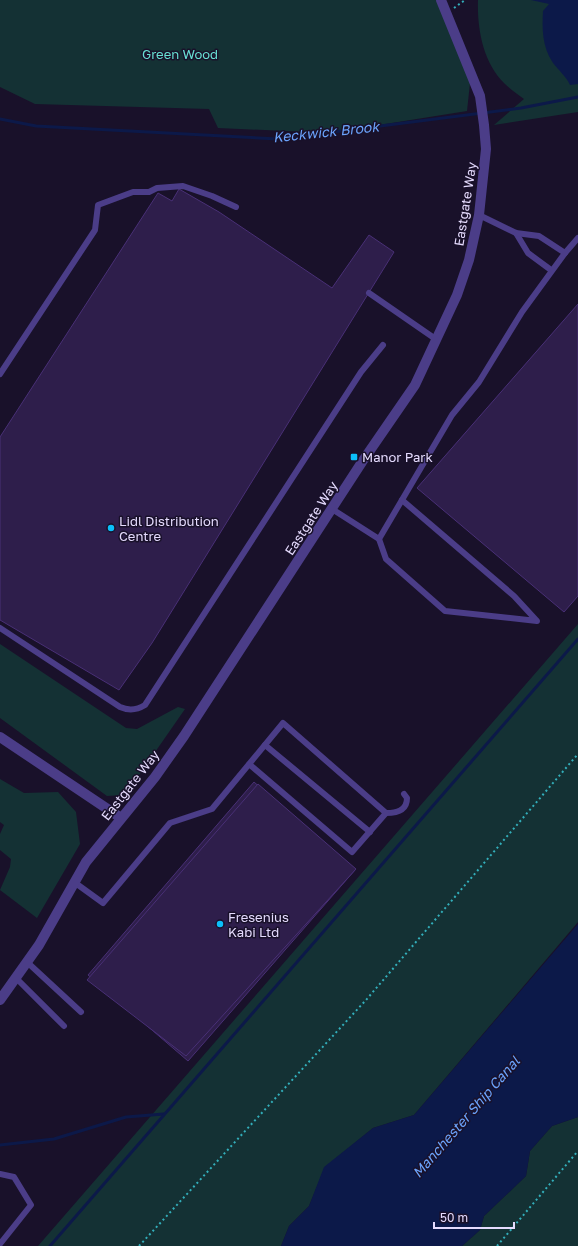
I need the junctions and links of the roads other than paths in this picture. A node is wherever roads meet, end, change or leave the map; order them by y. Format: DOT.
graph roads {
  1 [pos="442,0"];
  2 [pos="236,207"];
  3 [pos="479,215"];
  4 [pos="516,233"];
  5 [pos="578,238"];
  6 [pos="565,253"];
  7 [pos="551,270"];
  8 [pos="369,293"];
  9 [pos="437,340"];
  10 [pos="383,345"];
  11 [pos="0,374"];
  12 [pos="402,500"];
  13 [pos="332,509"];
  14 [pos="379,539"];
  15 [pos="0,628"];
  16 [pos="0,737"];
  17 [pos="265,745"];
  18 [pos="249,764"];
  19 [pos="404,794"];
  20 [pos="386,813"];
  21 [pos="121,818"];
  22 [pos="370,832"];
  23 [pos="74,882"];
  24 [pos="27,962"];
  25 [pos="16,978"];
  26 [pos="0,1000"];
  27 [pos="80,1012"];
  28 [pos="64,1026"];
  29 [pos="0,1174"];
  30 [pos="0,1244"];
  1 -- 3 [label="street, Eastgate Way"];
  2 -- 11 [label="lane"];
  3 -- 4 [label="lane"];
  3 -- 9 [label="street, Eastgate Way"];
  4 -- 6 [label="lane"];
  4 -- 7 [label="lane"];
  5 -- 6 [label="lane"];
  6 -- 7 [label="lane"];
  7 -- 12 [label="lane"];
  8 -- 9 [label="lane"];
  9 -- 13 [label="street, Eastgate Way"];
  10 -- 15 [label="lane"];
  12 -- 14 [label="lane"];
  12 -- 14 [label="lane"];
  13 -- 14 [label="lane"];
  13 -- 21 [label="street, Eastgate Way"];
  16 -- 21 [label="street"];
  17 -- 18 [label="lane"];
  17 -- 20 [label="lane"];
  17 -- 22 [label="lane"];
  18 -- 22 [label="lane"];
  18 -- 23 [label="lane"];
  19 -- 20 [label="lane"];
  20 -- 22 [label="lane"];
  21 -- 23 [label="street, Eastgate Way"];
  23 -- 24 [label="street, Eastgate Way"];
  24 -- 25 [label="street, Eastgate Way"];
  24 -- 27 [label="lane"];
  25 -- 26 [label="street, Eastgate Way"];
  25 -- 28 [label="lane"];
  29 -- 30 [label="lane"];
}
